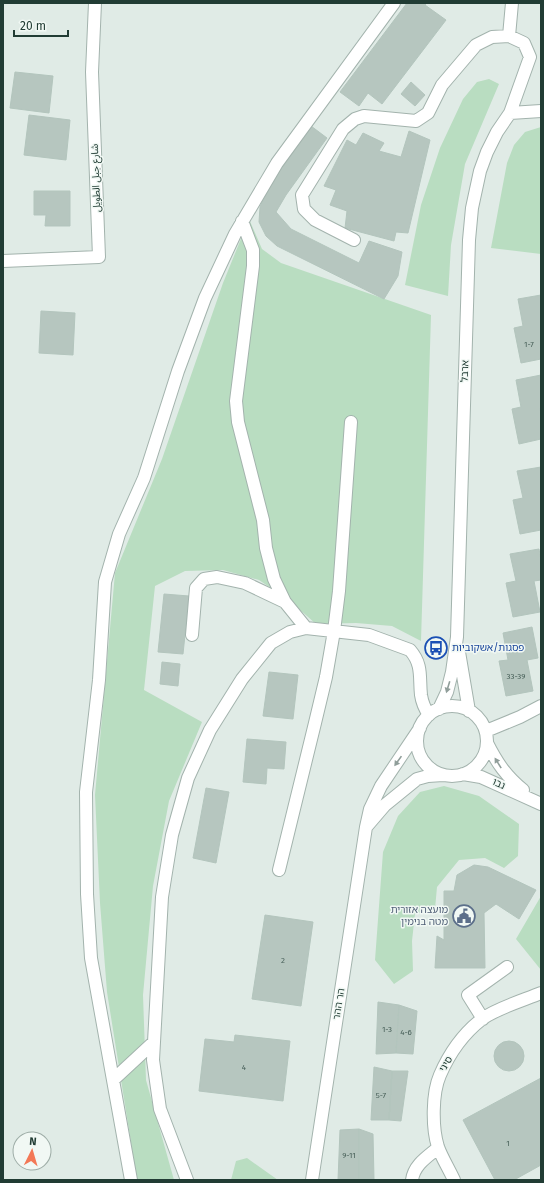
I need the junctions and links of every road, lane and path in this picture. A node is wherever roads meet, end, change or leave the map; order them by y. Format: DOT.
graph roads {
  1 [pos="95,3"];
  2 [pos="394,3"];
  3 [pos="512,3"];
  4 [pos="510,36"];
  5 [pos="541,111"];
  6 [pos="510,113"];
  7 [pos="242,221"];
  8 [pos="354,240"];
  9 [pos="3,261"];
  10 [pos="351,422"];
  11 [pos="285,602"];
  12 [pos="306,628"];
  13 [pos="334,631"];
  14 [pos="192,635"];
  15 [pos="457,637"];
  16 [pos="541,706"];
  17 [pos="469,711"];
  18 [pos="434,712"];
  19 [pos="420,728"];
  20 [pos="486,737"];
  21 [pos="463,774"];
  22 [pos="445,775"];
  23 [pos="537,801"];
  24 [pos="366,827"];
  25 [pos="279,870"];
  26 [pos="507,967"];
  27 [pos="541,993"];
  28 [pos="483,1019"];
  29 [pos="154,1042"];
  30 [pos="113,1080"];
  31 [pos="438,1148"];
  32 [pos="131,1180"];
  33 [pos="187,1180"];
  34 [pos="312,1180"];
  35 [pos="412,1180"];
  36 [pos="454,1180"];
  1 -- 9 [label="street, شارع جبل الطويل"];
  2 -- 7 [label="street"];
  3 -- 4 [label="street"];
  4 -- 6 [label="street, ארבל"];
  4 -- 8 [label="street"];
  5 -- 6 [label="street"];
  6 -- 15 [label="street, ארבל"];
  7 -- 11 [label="street"];
  7 -- 30 [label="street"];
  10 -- 13 [label="street"];
  11 -- 12 [label="street"];
  11 -- 14 [label="street"];
  12 -- 13 [label="street"];
  12 -- 29 [label="street"];
  13 -- 18 [label="street"];
  13 -- 25 [label="street"];
  15 -- 17 [label="street, ארבל"];
  15 -- 18 [label="street, ארבל, one-way"];
  16 -- 20 [label="street"];
  17 -- 18 [label="street"];
  17 -- 20 [label="street"];
  18 -- 19 [label="street"];
  19 -- 22 [label="street"];
  19 -- 24 [label="street, הר ההר, one-way"];
  20 -- 21 [label="street"];
  23 -- 20 [label="street, נבו, one-way"];
  21 -- 22 [label="street"];
  21 -- 23 [label="street, נבו"];
  22 -- 24 [label="street"];
  24 -- 34 [label="street, הר ההר"];
  26 -- 28 [label="street"];
  27 -- 28 [label="street, סיני"];
  28 -- 31 [label="street, סיני"];
  29 -- 30 [label="street"];
  29 -- 33 [label="street"];
  30 -- 32 [label="street"];
  31 -- 35 [label="street"];
  31 -- 36 [label="street, סיני"];
}
